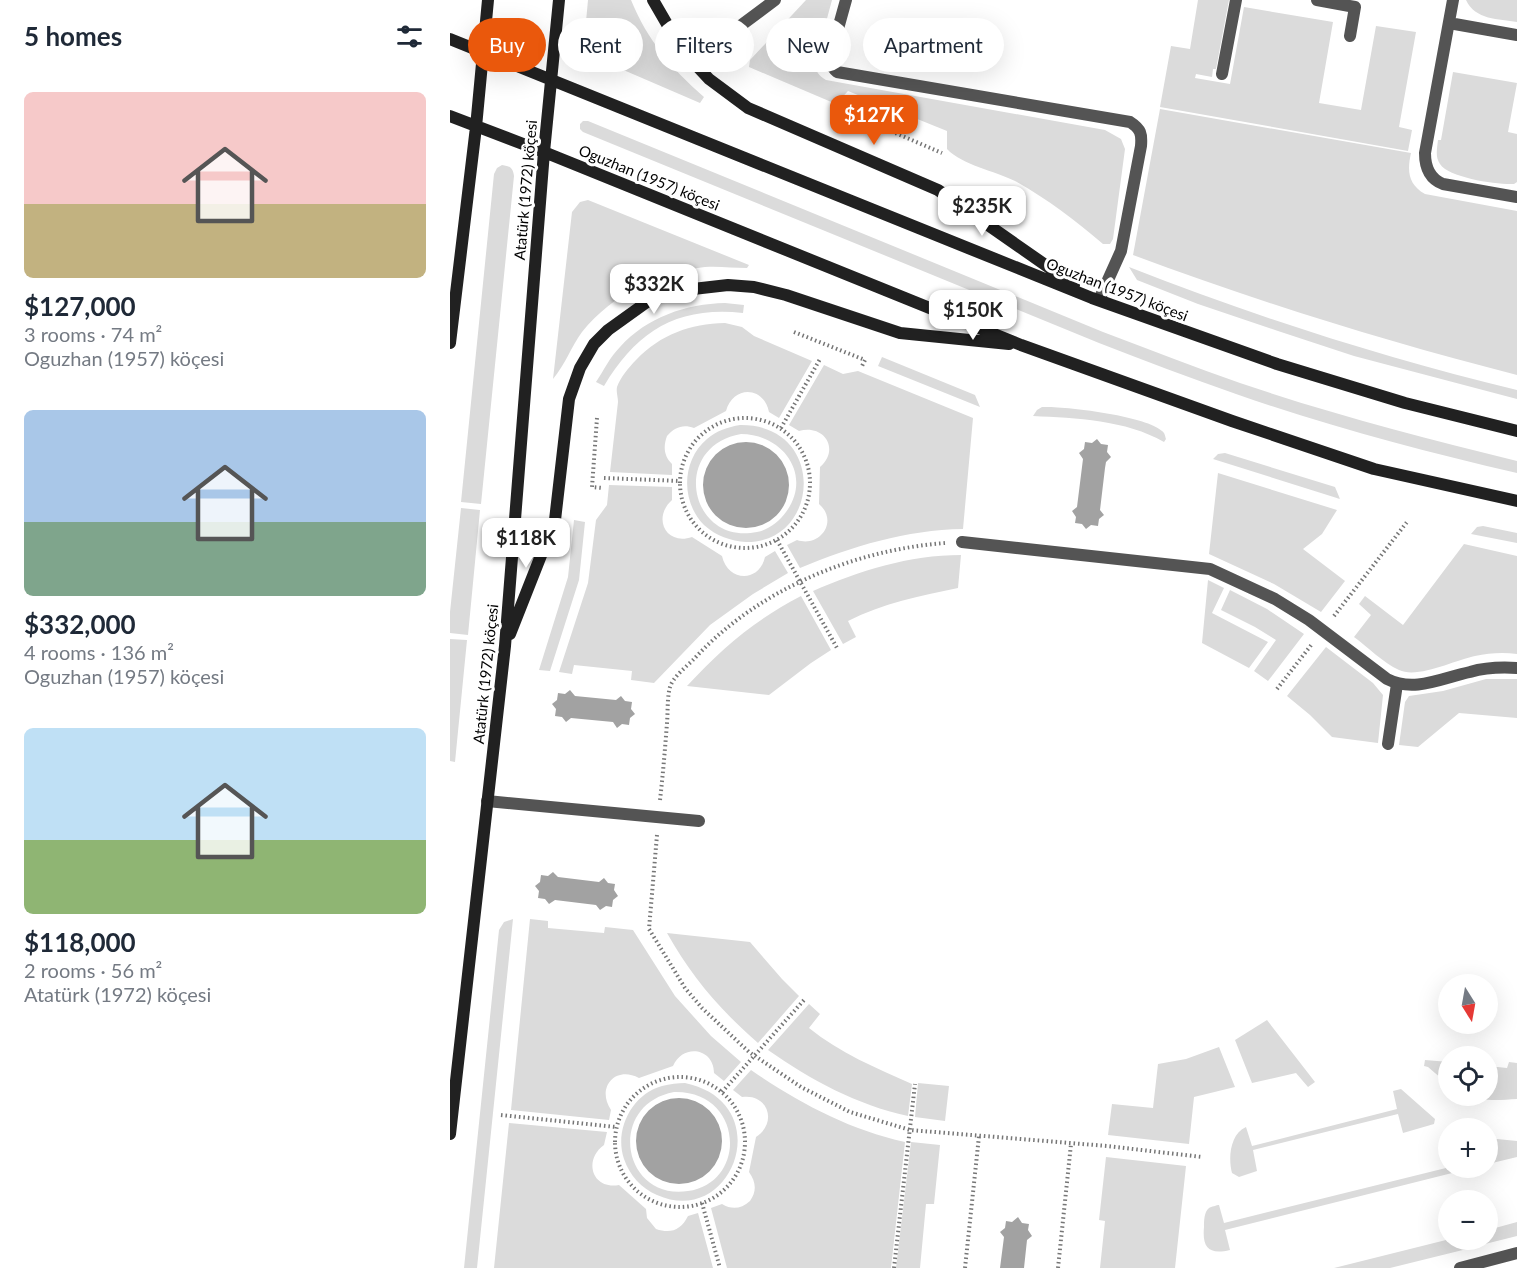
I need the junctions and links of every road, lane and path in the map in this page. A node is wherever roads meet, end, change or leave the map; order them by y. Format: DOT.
graph roads {
  1 [pos="488,0"];
  2 [pos="559,0"];
  3 [pos="653,0"];
  4 [pos="775,0"];
  5 [pos="846,0"];
  6 [pos="1236,0"];
  7 [pos="1317,0"];
  8 [pos="1453,0"];
  9 [pos="486,18"];
  10 [pos="663,18"];
  11 [pos="751,18"];
  12 [pos="1449,23"];
  13 [pos="1517,35"];
  14 [pos="1350,36"];
  15 [pos="450,39"];
  16 [pos="468,46"];
  17 [pos="480,72"];
  18 [pos="531,72"];
  19 [pos="703,72"];
  20 [pos="1222,74"];
  21 [pos="551,80"];
  22 [pos="450,116"];
  23 [pos="879,126"];
  24 [pos="476,127"];
  25 [pos="544,152"];
  26 [pos="942,153"];
  27 [pos="1517,197"];
  28 [pos="1095,299"];
  29 [pos="794,332"];
  30 [pos="450,343"];
  31 [pos="1021,345"];
  32 [pos="820,359"];
  33 [pos="862,366"];
  34 [pos="597,418"];
  35 [pos="781,429"];
  36 [pos="1517,430"];
  37 [pos="604,478"];
  38 [pos="680,481"];
  39 [pos="603,488"];
  40 [pos="1517,501"];
  41 [pos="1407,522"];
  42 [pos="777,540"];
  43 [pos="962,542"];
  44 [pos="800,582"];
  45 [pos="1323,630"];
  46 [pos="505,646"];
  47 [pos="837,648"];
  48 [pos="1517,668"];
  49 [pos="670,684"];
  50 [pos="1397,684"];
  51 [pos="1277,689"];
  52 [pos="1388,744"];
  53 [pos="488,801"];
  54 [pos="699,821"];
  55 [pos="649,929"];
  56 [pos="804,1000"];
  57 [pos="754,1056"];
  58 [pos="915,1084"];
  59 [pos="722,1092"];
  60 [pos="501,1115"];
  61 [pos="616,1127"];
  62 [pos="910,1130"];
  63 [pos="450,1134"];
  64 [pos="980,1136"];
  65 [pos="1071,1144"];
  66 [pos="1202,1157"];
  67 [pos="702,1203"];
  68 [pos="1517,1253"];
  69 [pos="720,1268"];
  70 [pos="894,1268"];
  71 [pos="965,1268"];
  72 [pos="1058,1268"];
  73 [pos="1460,1268"];
  1 -- 9 [label="main road"];
  2 -- 21 [label="main road, Atatürk (1972) köçesi"];
  3 -- 10 [label="main road"];
  4 -- 11 [label="street"];
  5 -- 28 [label="street"];
  6 -- 20 [label="street"];
  7 -- 14 [label="street"];
  8 -- 12 [label="street"];
  12 -- 13 [label="street"];
  12 -- 27 [label="street"];
  15 -- 16 [label="main road, Oguzhan (1957) köçesi"];
  17 -- 24 [label="main road"];
  18 -- 21 [label="main road, Oguzhan (1957) köçesi"];
  19 -- 28 [label="main road"];
  21 -- 25 [label="main road, Atatürk (1972) köçesi"];
  21 -- 28 [label="main road, Oguzhan (1957) köçesi"];
  22 -- 24 [label="main road, Oguzhan (1957) köçesi"];
  23 -- 26 [label="path"];
  24 -- 25 [label="main road, Oguzhan (1957) köçesi"];
  24 -- 30 [label="main road"];
  25 -- 31 [label="main road, Oguzhan (1957) köçesi"];
  25 -- 46 [label="main road, Atatürk (1972) köçesi"];
  28 -- 36 [label="main road, Oguzhan (1957) köçesi"];
  29 -- 33 [label="path"];
  31 -- 40 [label="main road, Oguzhan (1957) köçesi"];
  31 -- 46 [label="main road"];
  32 -- 35 [label="path"];
  34 -- 39 [label="path"];
  35 -- 38 [label="path"];
  35 -- 42 [label="path"];
  37 -- 38 [label="path"];
  38 -- 42 [label="path"];
  41 -- 45 [label="path"];
  42 -- 44 [label="path"];
  43 -- 44 [label="path"];
  43 -- 45 [label="street"];
  44 -- 47 [label="path"];
  44 -- 49 [label="path"];
  45 -- 50 [label="street"];
  45 -- 51 [label="path"];
  46 -- 53 [label="main road, Atatürk (1972) köçesi"];
  48 -- 50 [label="street"];
  50 -- 52 [label="street"];
  53 -- 54 [label="street"];
  53 -- 63 [label="main road, Atatürk (1972) köçesi"];
  55 -- 57 [label="path"];
  56 -- 57 [label="path"];
  57 -- 59 [label="path"];
  57 -- 62 [label="path"];
  58 -- 62 [label="path"];
  59 -- 61 [label="path"];
  59 -- 67 [label="path"];
  60 -- 61 [label="path"];
  61 -- 67 [label="path"];
  62 -- 64 [label="path"];
  62 -- 70 [label="path"];
  64 -- 65 [label="path"];
  64 -- 71 [label="path"];
  65 -- 66 [label="path"];
  65 -- 72 [label="path"];
  67 -- 69 [label="path"];
  68 -- 73 [label="street"];
}
